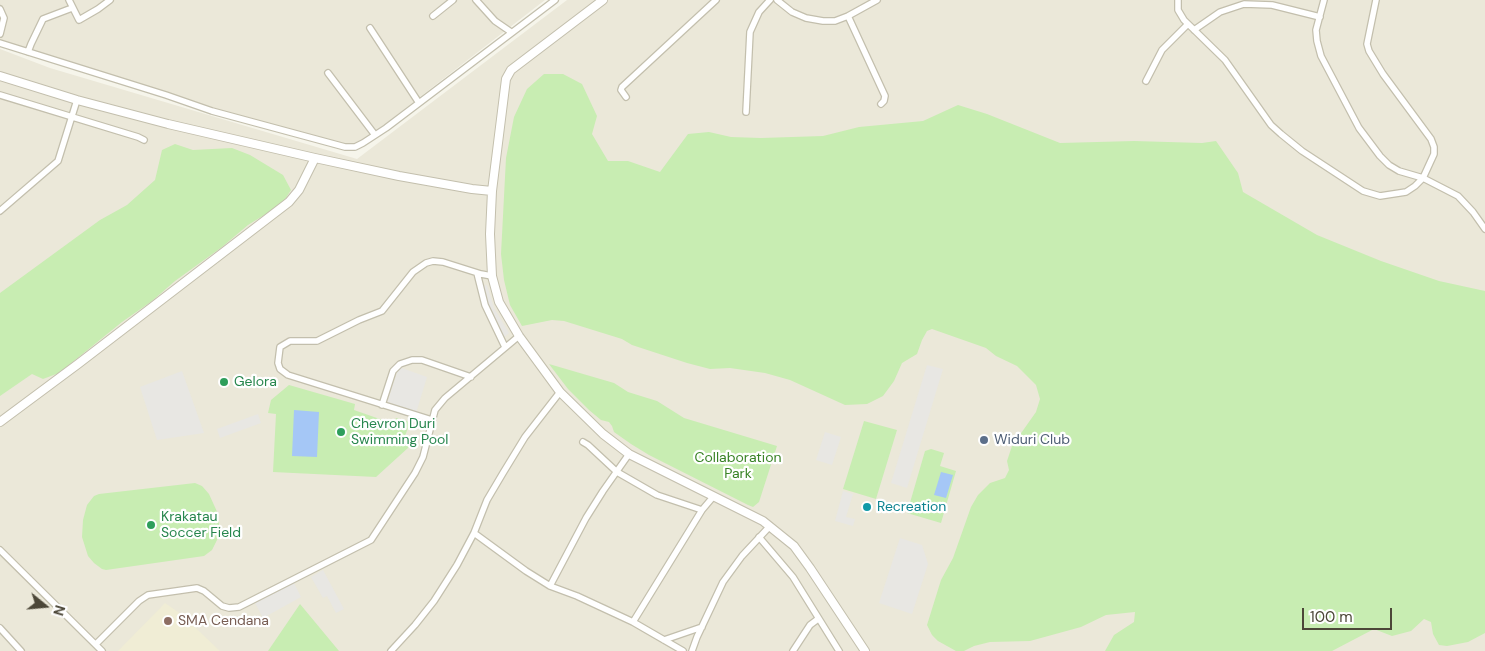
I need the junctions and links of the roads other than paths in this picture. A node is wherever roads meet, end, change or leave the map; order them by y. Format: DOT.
graph roads {
  1 [pos="69,0"];
  2 [pos="110,0"];
  3 [pos="453,0"];
  4 [pos="476,0"];
  5 [pos="555,0"];
  6 [pos="603,0"];
  7 [pos="716,0"];
  8 [pos="770,0"];
  9 [pos="777,0"];
  10 [pos="877,0"];
  11 [pos="1178,0"];
  12 [pos="1324,0"];
  13 [pos="1376,0"];
  14 [pos="0,8"];
  15 [pos="72,8"];
  16 [pos="433,16"];
  17 [pos="848,16"];
  18 [pos="1320,17"];
  19 [pos="1188,24"];
  20 [pos="370,28"];
  21 [pos="1194,30"];
  22 [pos="511,32"];
  23 [pos="0,34"];
  24 [pos="0,43"];
  25 [pos="28,52"];
  26 [pos="328,73"];
  27 [pos="0,76"];
  28 [pos="1146,81"];
  29 [pos="0,95"];
  30 [pos="626,97"];
  31 [pos="77,100"];
  32 [pos="419,103"];
  33 [pos="881,104"];
  34 [pos="746,112"];
  35 [pos="72,117"];
  36 [pos="375,135"];
  37 [pos="144,140"];
  38 [pos="315,158"];
  39 [pos="1423,178"];
  40 [pos="492,191"];
  41 [pos="0,211"];
  42 [pos="1485,229"];
  43 [pos="477,273"];
  44 [pos="492,276"];
  45 [pos="519,336"];
  46 [pos="505,347"];
  47 [pos="471,377"];
  48 [pos="560,392"];
  49 [pos="382,405"];
  50 [pos="432,420"];
  51 [pos="0,422"];
  52 [pos="583,442"];
  53 [pos="629,454"];
  54 [pos="617,472"];
  55 [pos="713,497"];
  56 [pos="702,510"];
  57 [pos="770,526"];
  58 [pos="474,533"];
  59 [pos="759,537"];
  60 [pos="0,550"];
  61 [pos="550,586"];
  62 [pos="818,619"];
  63 [pos="633,622"];
  64 [pos="702,627"];
  65 [pos="0,628"];
  66 [pos="664,640"];
  67 [pos="96,644"];
  68 [pos="21,651"];
  69 [pos="102,651"];
  70 [pos="390,651"];
  71 [pos="683,651"];
  72 [pos="692,651"];
  73 [pos="793,651"];
  74 [pos="840,651"];
  75 [pos="865,651"];
  1 -- 15 [label="street"];
  2 -- 15 [label="street"];
  3 -- 16 [label="street"];
  4 -- 22 [label="street"];
  5 -- 22 [label="street"];
  6 -- 40 [label="street"];
  7 -- 30 [label="street"];
  8 -- 34 [label="street"];
  9 -- 17 [label="street"];
  10 -- 17 [label="street"];
  11 -- 19 [label="street"];
  12 -- 18 [label="street"];
  13 -- 39 [label="street"];
  14 -- 23 [label="street"];
  15 -- 25 [label="street"];
  17 -- 33 [label="street"];
  18 -- 21 [label="street"];
  18 -- 39 [label="street"];
  19 -- 21 [label="street"];
  19 -- 28 [label="street"];
  20 -- 32 [label="street"];
  21 -- 39 [label="street"];
  22 -- 32 [label="street"];
  24 -- 25 [label="street"];
  25 -- 36 [label="street"];
  26 -- 36 [label="street"];
  27 -- 31 [label="street"];
  29 -- 35 [label="street"];
  31 -- 35 [label="street"];
  31 -- 38 [label="street"];
  32 -- 36 [label="street"];
  35 -- 37 [label="street"];
  35 -- 41 [label="street"];
  38 -- 40 [label="street"];
  38 -- 51 [label="street"];
  39 -- 42 [label="street"];
  40 -- 44 [label="street"];
  43 -- 44 [label="street"];
  43 -- 46 [label="street"];
  43 -- 49 [label="street"];
  44 -- 45 [label="street"];
  45 -- 46 [label="street"];
  45 -- 48 [label="street"];
  46 -- 47 [label="street"];
  47 -- 49 [label="street"];
  47 -- 50 [label="street"];
  48 -- 53 [label="street"];
  48 -- 58 [label="street"];
  49 -- 50 [label="street"];
  50 -- 67 [label="street"];
  52 -- 54 [label="street"];
  53 -- 54 [label="street"];
  53 -- 55 [label="street"];
  54 -- 56 [label="street"];
  54 -- 61 [label="street"];
  55 -- 56 [label="street"];
  55 -- 57 [label="street"];
  56 -- 63 [label="street"];
  57 -- 59 [label="street"];
  57 -- 75 [label="street"];
  58 -- 61 [label="street"];
  58 -- 70 [label="street"];
  59 -- 62 [label="street"];
  59 -- 64 [label="street"];
  60 -- 67 [label="street"];
  61 -- 63 [label="street"];
  62 -- 73 [label="street"];
  62 -- 74 [label="street"];
  63 -- 66 [label="street"];
  64 -- 66 [label="street"];
  64 -- 72 [label="street"];
  65 -- 68 [label="street"];
  66 -- 71 [label="street"];
  67 -- 69 [label="street"];
}
